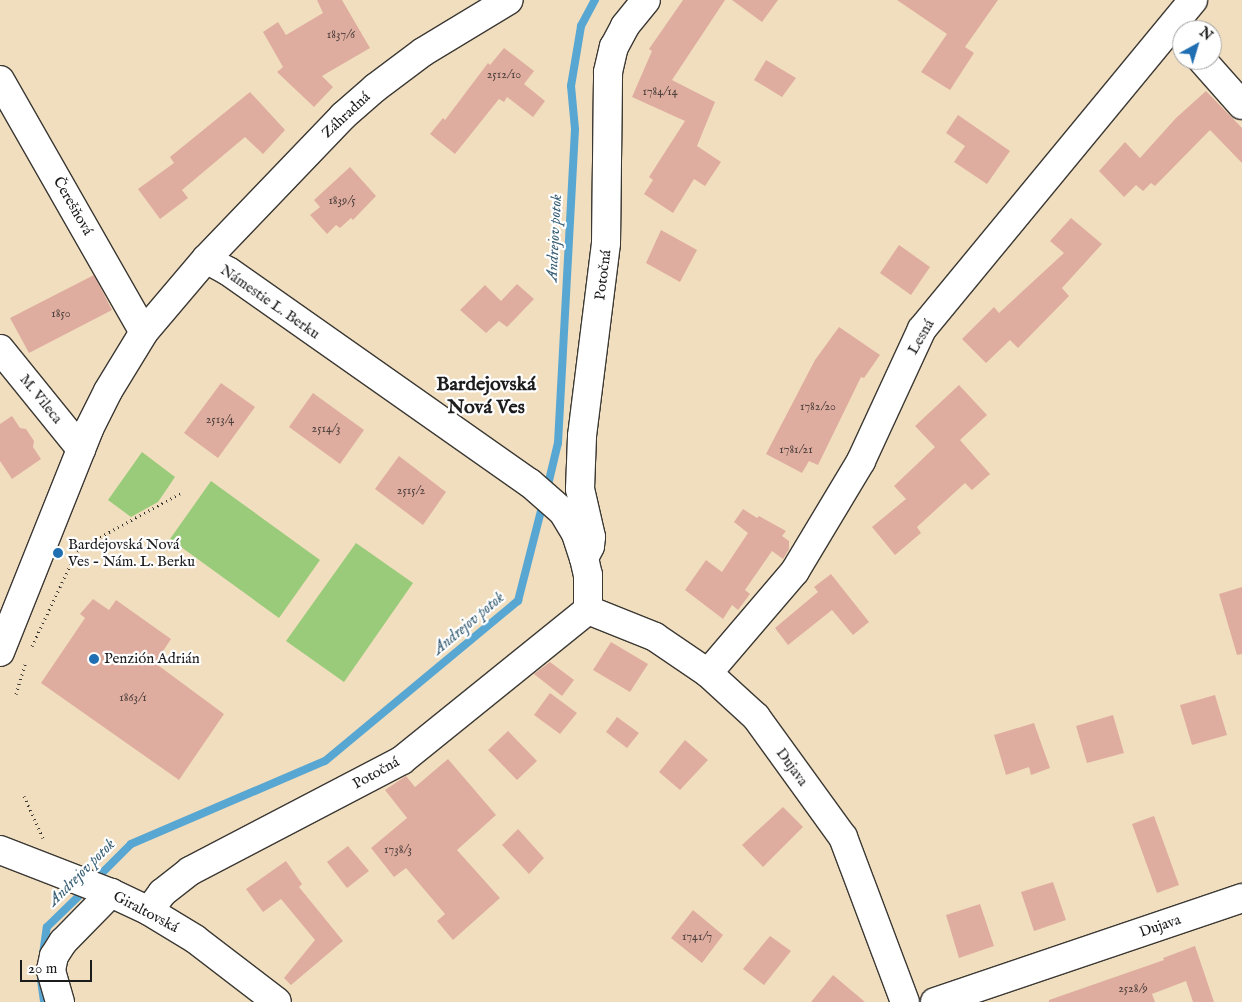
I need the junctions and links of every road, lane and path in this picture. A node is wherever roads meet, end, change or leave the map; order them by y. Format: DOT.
graph roads {
  1 [pos="509,0"];
  2 [pos="646,0"];
  3 [pos="1193,0"];
  4 [pos="1183,20"];
  5 [pos="1172,37"];
  6 [pos="1211,70"];
  7 [pos="0,80"];
  8 [pos="1242,105"];
  9 [pos="206,259"];
  10 [pos="144,332"];
  11 [pos="0,349"];
  12 [pos="81,449"];
  13 [pos="181,494"];
  14 [pos="584,558"];
  15 [pos="588,610"];
  16 [pos="0,652"];
  17 [pos="708,673"];
  18 [pos="16,694"];
  19 [pos="24,796"];
  20 [pos="1,853"];
  21 [pos="47,857"];
  22 [pos="111,893"];
  23 [pos="1242,898"];
  24 [pos="149,911"];
  25 [pos="60,1002"];
  26 [pos="277,1002"];
  27 [pos="905,1002"];
  28 [pos="935,1002"];
  1 -- 9 [label="street, Záhradná"];
  2 -- 14 [label="street, Potočná"];
  3 -- 4 [label="street, Lesná"];
  5 -- 17 [label="street, Lesná"];
  6 -- 8 [label="street"];
  7 -- 10 [label="street, Čerešňová"];
  9 -- 10 [label="street, Námestie L. Berku"];
  9 -- 14 [label="street, Námestie L. Berku"];
  10 -- 12 [label="street, Námestie L. Berku"];
  11 -- 12 [label="street, M. Vileca"];
  12 -- 16 [label="street, Námestie L. Berku"];
  13 -- 18 [label="path"];
  14 -- 15 [label="street, Námestie L. Berku"];
  15 -- 17 [label="street, Dujava"];
  15 -- 24 [label="street, Potočná"];
  17 -- 27 [label="street, Dujava"];
  19 -- 21 [label="path"];
  20 -- 21 [label="street, Giraltovská"];
  21 -- 22 [label="street, Giraltovská"];
  22 -- 24 [label="street, Giraltovská"];
  22 -- 25 [label="street"];
  23 -- 28 [label="street, Dujava"];
  24 -- 26 [label="street, Giraltovská"];
}
